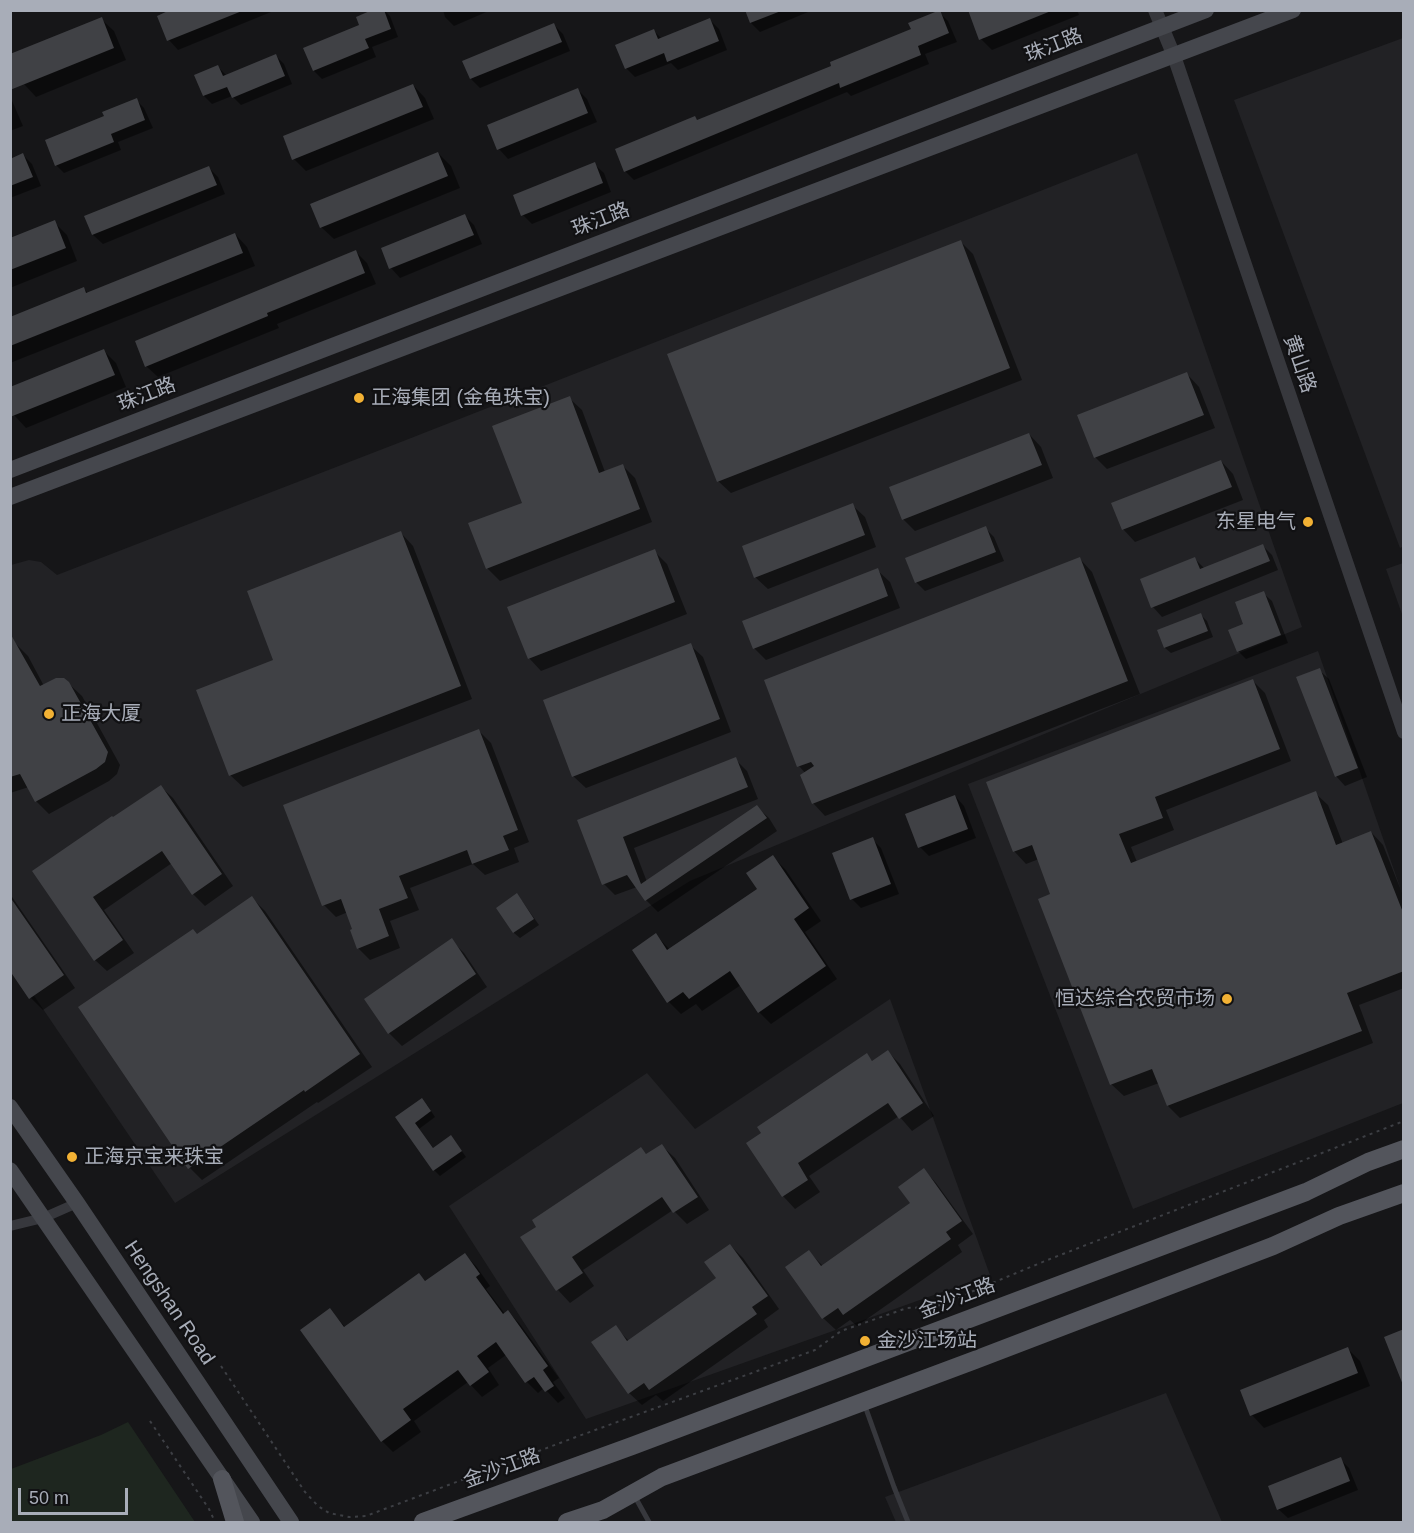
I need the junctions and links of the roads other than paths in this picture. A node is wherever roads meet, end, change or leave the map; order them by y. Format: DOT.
graph roads {
  1 [pos="1155,10"];
  2 [pos="1206,10"];
  3 [pos="1293,10"];
  4 [pos="1161,27"];
  5 [pos="1174,56"];
  6 [pos="10,470"];
  7 [pos="10,497"];
  8 [pos="1404,732"];
  9 [pos="10,1107"];
  10 [pos="1404,1149"];
  11 [pos="10,1170"];
  12 [pos="1404,1193"];
  13 [pos="77,1203"];
  14 [pos="43,1218"];
  15 [pos="10,1226"];
  16 [pos="863,1402"];
  17 [pos="222,1479"];
  18 [pos="633,1494"];
  19 [pos="236,1522"];
  20 [pos="252,1522"];
  21 [pos="291,1522"];
  22 [pos="423,1522"];
  23 [pos="567,1522"];
  24 [pos="649,1522"];
  25 [pos="908,1522"];
  1 -- 4 [label="street, 黄山路"];
  2 -- 4 [label="main road, 珠江路"];
  3 -- 5 [label="main road"];
  4 -- 5 [label="street, 黄山路"];
  4 -- 6 [label="main road, 珠江路"];
  5 -- 7 [label="main road"];
  5 -- 8 [label="street, 黄山路"];
  9 -- 13 [label="main road, Hengshan Road"];
  10 -- 22 [label="main road, 金沙江路"];
  11 -- 14 [label="main road"];
  12 -- 16 [label="main road"];
  13 -- 14 [label="street"];
  13 -- 21 [label="main road, Hengshan Road"];
  14 -- 15 [label="street"];
  14 -- 17 [label="main road"];
  16 -- 18 [label="main road"];
  16 -- 25 [label="lane"];
  17 -- 19 [label="main road"];
  17 -- 20 [label="main road"];
  18 -- 23 [label="main road"];
  18 -- 24 [label="lane"];
}
